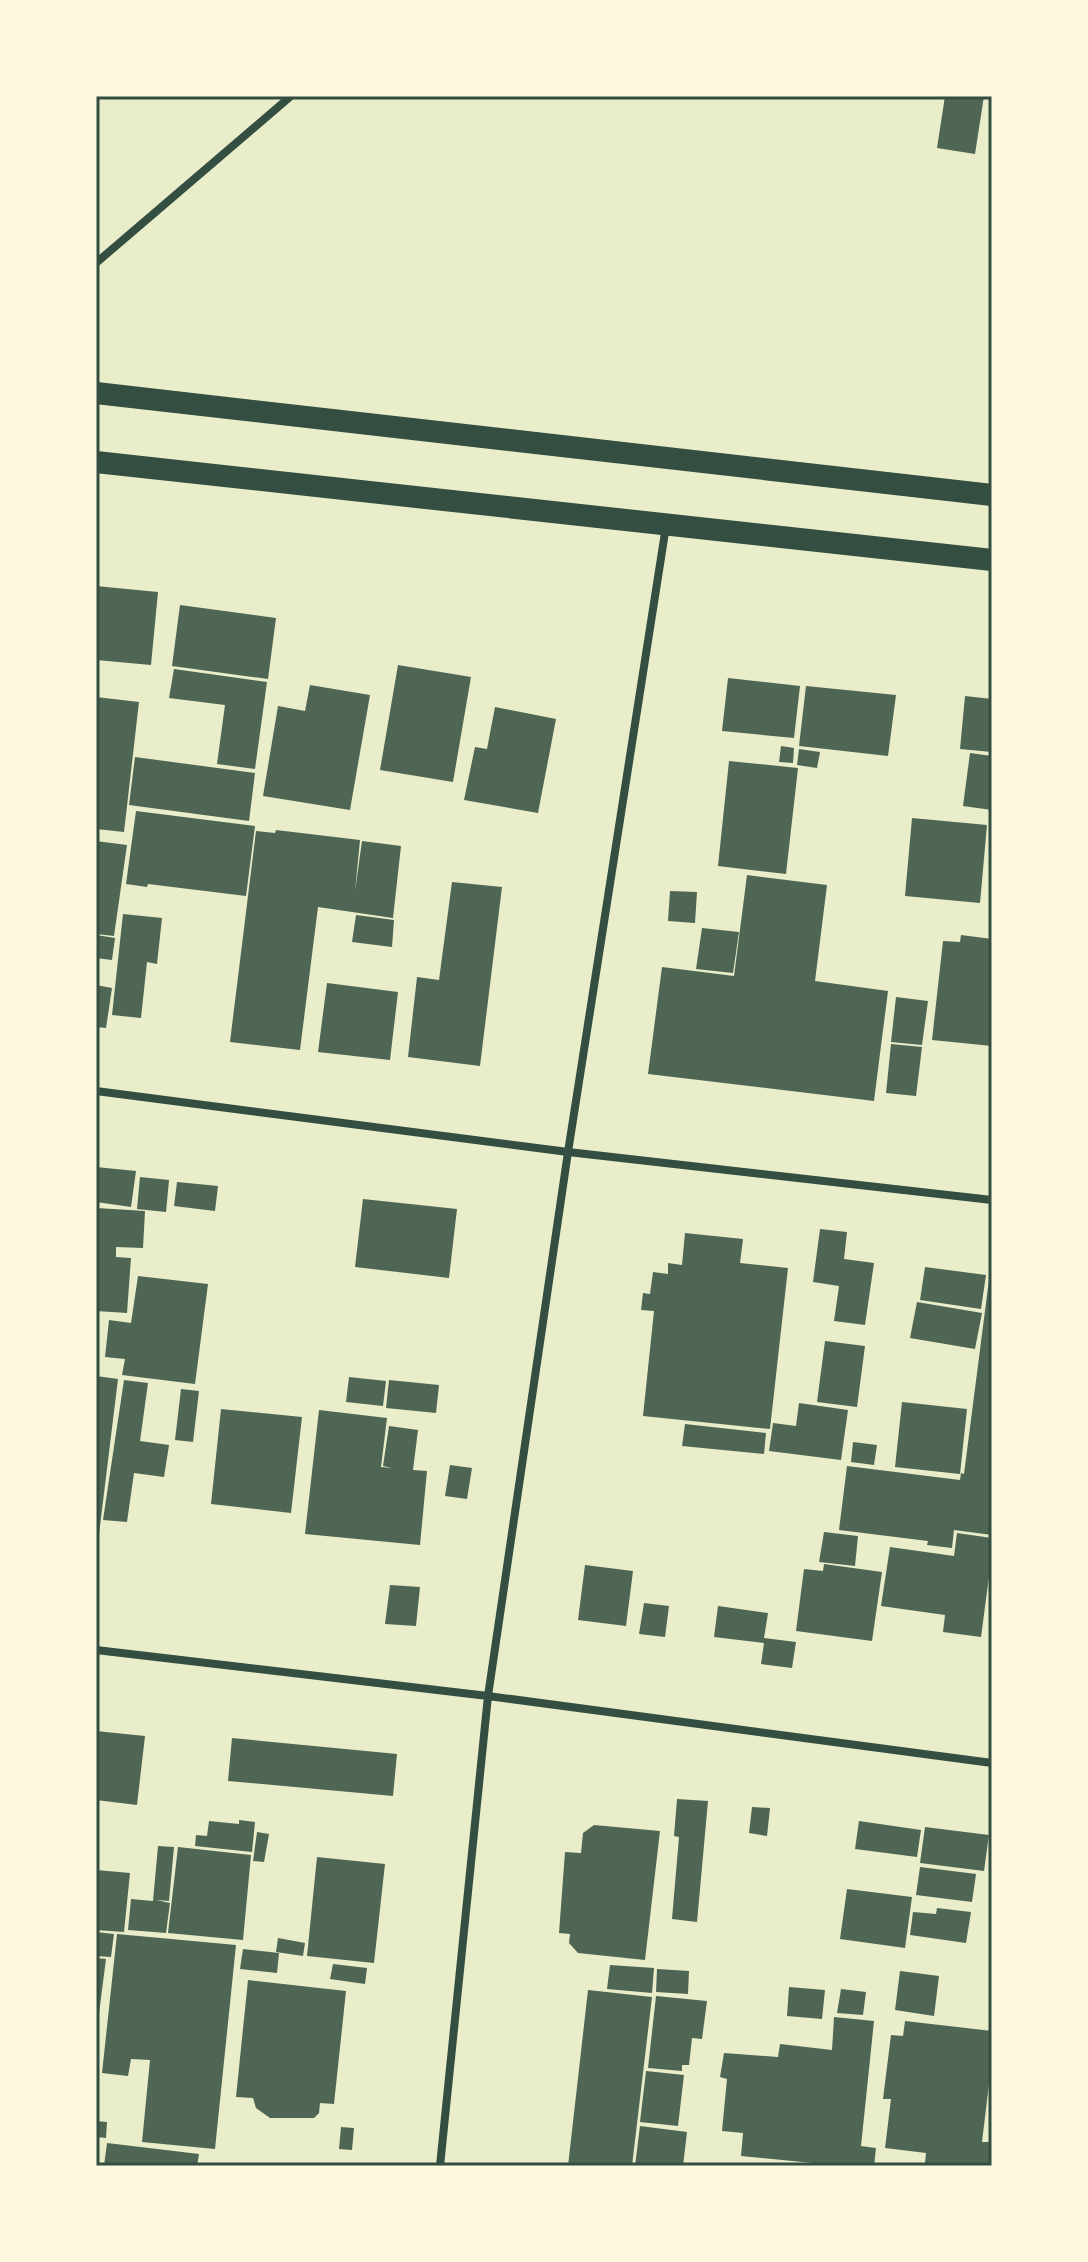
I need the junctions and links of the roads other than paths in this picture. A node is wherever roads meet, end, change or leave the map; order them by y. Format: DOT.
graph roads {
  1 [pos="291,96"];
  2 [pos="96,263"];
  3 [pos="96,393"];
  4 [pos="96,462"];
  5 [pos="992,495"];
  6 [pos="666,525"];
  7 [pos="992,560"];
  8 [pos="96,1091"];
  9 [pos="568,1152"];
  10 [pos="992,1200"];
  11 [pos="96,1650"];
  12 [pos="488,1696"];
  13 [pos="992,1763"];
  14 [pos="440,2166"];
  1 -- 2 [label="street"];
  3 -- 5 [label="highway"];
  4 -- 6 [label="highway"];
  6 -- 7 [label="highway"];
  6 -- 9 [label="street"];
  8 -- 9 [label="street"];
  9 -- 10 [label="street"];
  9 -- 12 [label="street"];
  11 -- 12 [label="street"];
  12 -- 13 [label="street"];
  12 -- 14 [label="street"];
}
